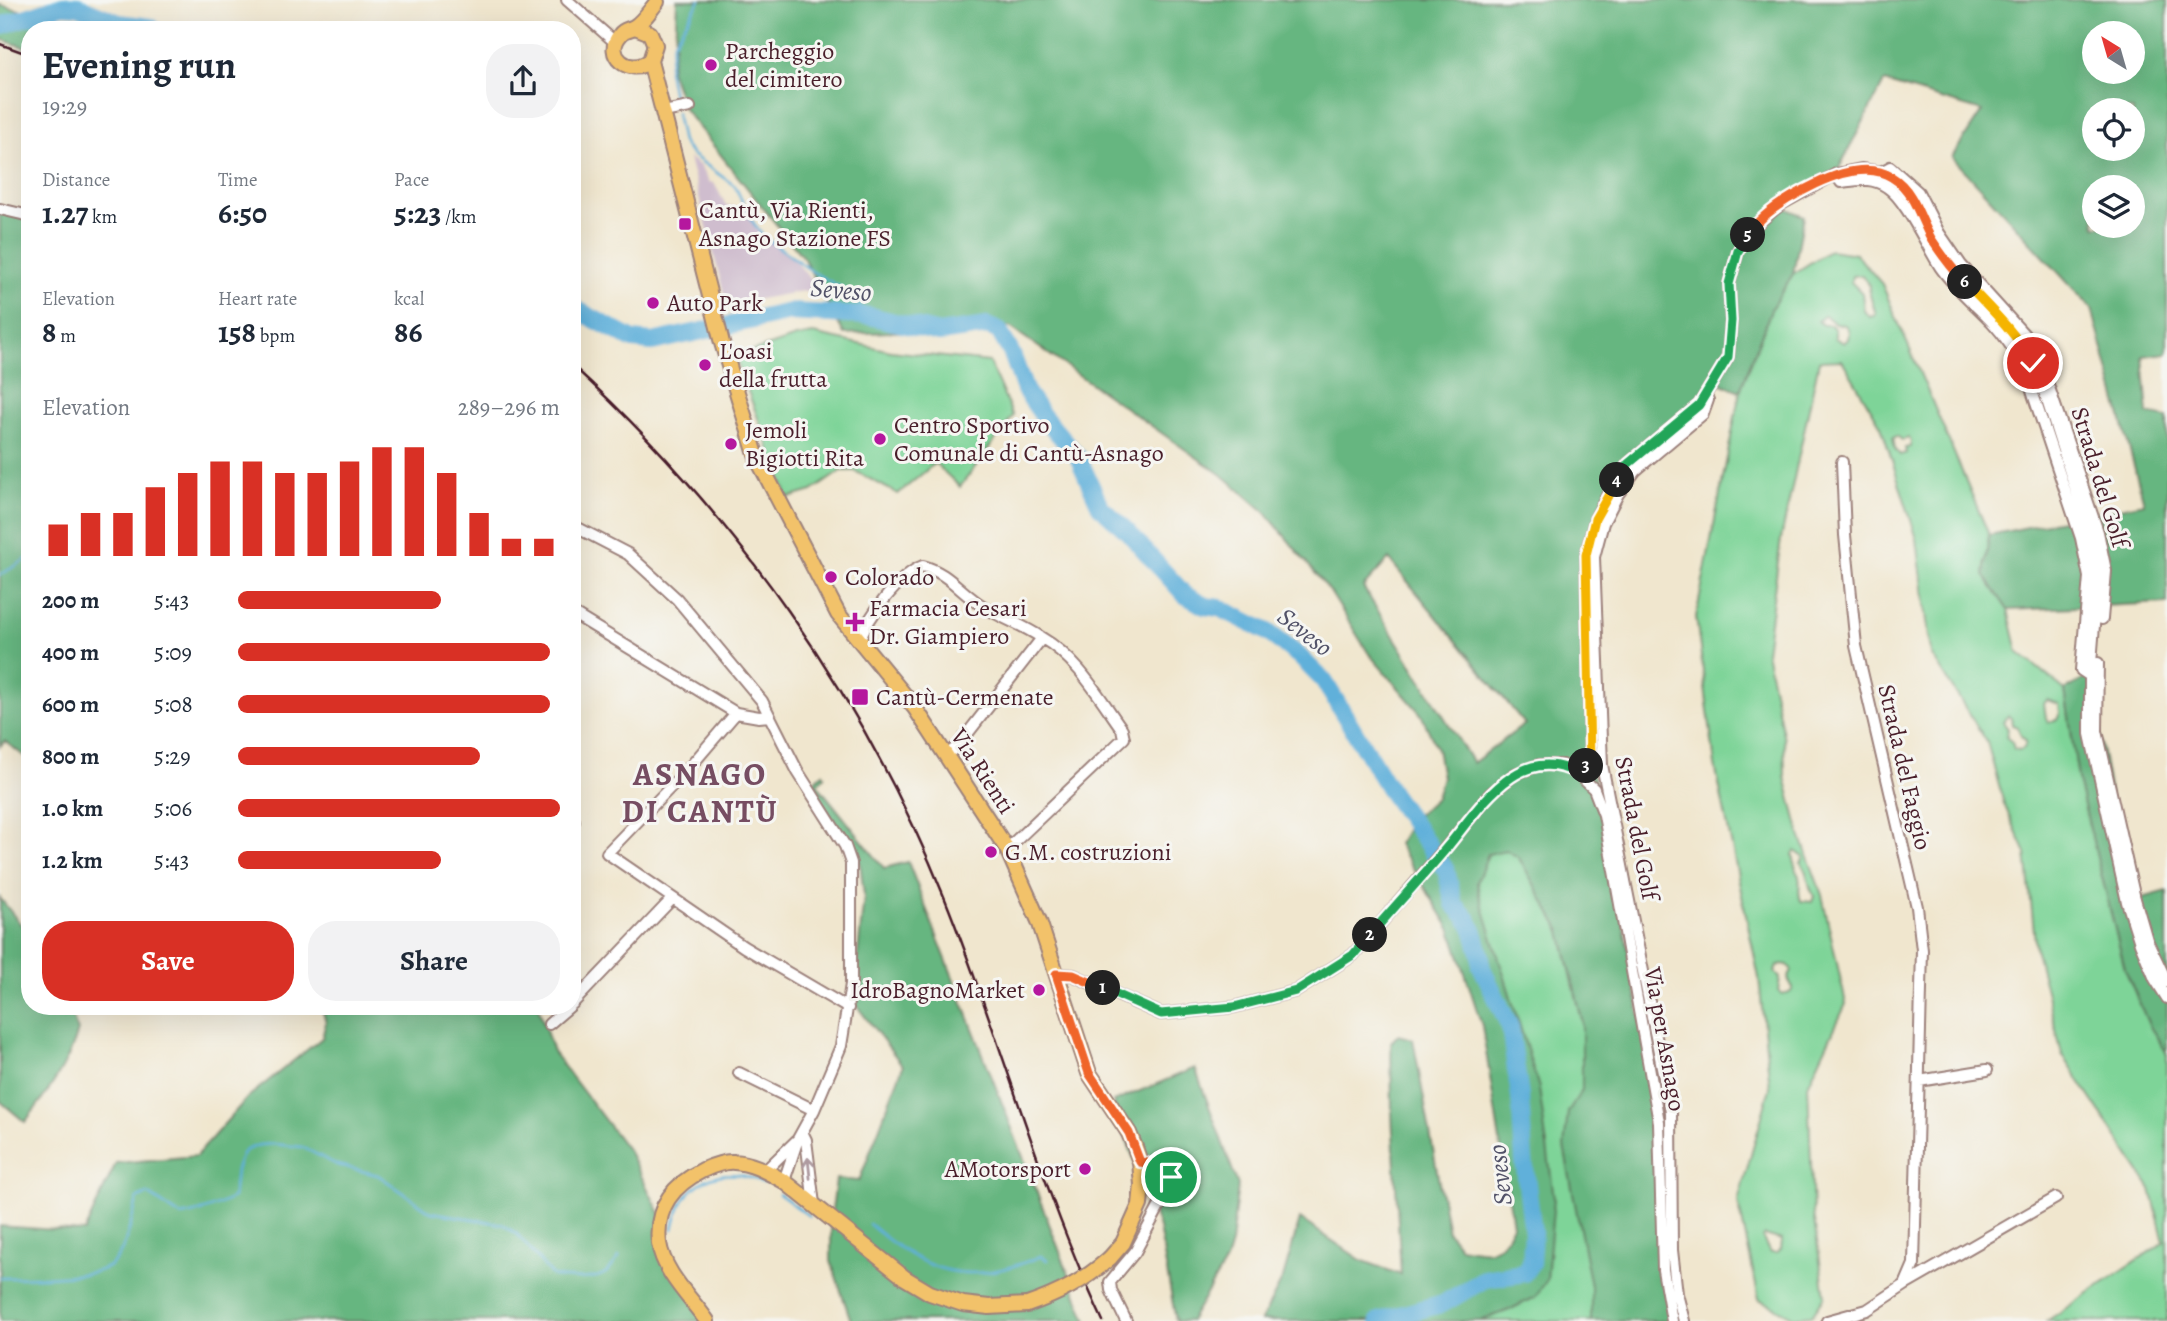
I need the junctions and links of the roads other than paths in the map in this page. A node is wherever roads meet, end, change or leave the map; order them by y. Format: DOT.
graph roads {
  1 [pos="567,0"];
  2 [pos="657,1"];
  3 [pos="596,26"];
  4 [pos="631,28"];
  5 [pos="650,33"];
  6 [pos="616,43"];
  7 [pos="650,61"];
  8 [pos="636,68"];
  9 [pos="658,96"];
  10 [pos="1881,172"];
  11 [pos="1836,174"];
  12 [pos="0,209"];
  13 [pos="21,214"];
  14 [pos="1715,381"];
  15 [pos="1842,462"];
  16 [pos="581,530"];
  17 [pos="581,622"];
  18 [pos="1042,638"];
  19 [pos="859,641"];
  20 [pos="2090,676"];
  21 [pos="736,713"];
  22 [pos="769,716"];
  23 [pos="946,755"];
  24 [pos="1578,774"];
  25 [pos="1007,849"];
  26 [pos="671,899"];
  27 [pos="1056,974"];
  28 [pos="2167,982"];
  29 [pos="581,994"];
  30 [pos="2167,998"];
  31 [pos="848,1008"];
  32 [pos="559,1015"];
  33 [pos="549,1024"];
  34 [pos="1987,1070"];
  35 [pos="738,1073"];
  36 [pos="1919,1081"];
  37 [pos="814,1110"];
  38 [pos="800,1135"];
  39 [pos="1140,1162"];
  40 [pos="766,1170"];
  41 [pos="785,1181"];
  42 [pos="2056,1198"];
  43 [pos="814,1204"];
  44 [pos="1905,1284"];
  45 [pos="707,1321"];
  46 [pos="1126,1321"];
  47 [pos="1672,1321"];
  48 [pos="1684,1321"];
  49 [pos="1827,1321"];
  1 -- 3 [label="street"];
  2 -- 4 [label="main road"];
  2 -- 5 [label="main road"];
  3 -- 4 [label="street"];
  3 -- 6 [label="street"];
  4 -- 5 [label="main road"];
  4 -- 6 [label="main road"];
  5 -- 7 [label="main road"];
  6 -- 8 [label="main road"];
  7 -- 8 [label="main road"];
  7 -- 9 [label="main road"];
  8 -- 9 [label="main road"];
  9 -- 19 [label="main road, Via Rienti"];
  10 -- 11 [label="street, Strada del Golf"];
  10 -- 20 [label="street, Strada del Golf"];
  10 -- 28 [label="street, Strada del Golf"];
  11 -- 14 [label="street, Strada del Golf"];
  11 -- 20 [label="street, Strada del Golf"];
  12 -- 13 [label="street"];
  14 -- 24 [label="street, Strada del Golf"];
  14 -- 48 [label="street, Strada del Golf"];
  15 -- 36 [label="street, Strada del Faggio"];
  16 -- 22 [label="street"];
  17 -- 21 [label="street"];
  18 -- 19 [label="street"];
  18 -- 23 [label="street"];
  18 -- 25 [label="street"];
  19 -- 23 [label="main road, Via Rienti"];
  20 -- 30 [label="street, Strada del Golf"];
  21 -- 22 [label="street"];
  21 -- 26 [label="street"];
  22 -- 31 [label="street"];
  23 -- 25 [label="main road, Via Rienti"];
  24 -- 27 [label="street"];
  24 -- 47 [label="street, Via per Asnago"];
  25 -- 27 [label="main road, Via Rienti"];
  26 -- 29 [label="street"];
  26 -- 31 [label="street"];
  27 -- 39 [label="main road, Via Rienti"];
  31 -- 37 [label="street"];
  32 -- 33 [label="street"];
  34 -- 36 [label="street"];
  35 -- 37 [label="street"];
  36 -- 44 [label="street, Strada del Faggio"];
  37 -- 38 [label="street"];
  38 -- 40 [label="street"];
  38 -- 41 [label="street"];
  43 -- 38 [label="street, one-way"];
  39 -- 43 [label="main road, bridge"];
  39 -- 46 [label="street"];
  40 -- 41 [label="main road"];
  40 -- 45 [label="main road"];
  41 -- 43 [label="main road"];
  42 -- 44 [label="street"];
  44 -- 49 [label="street"];
}
